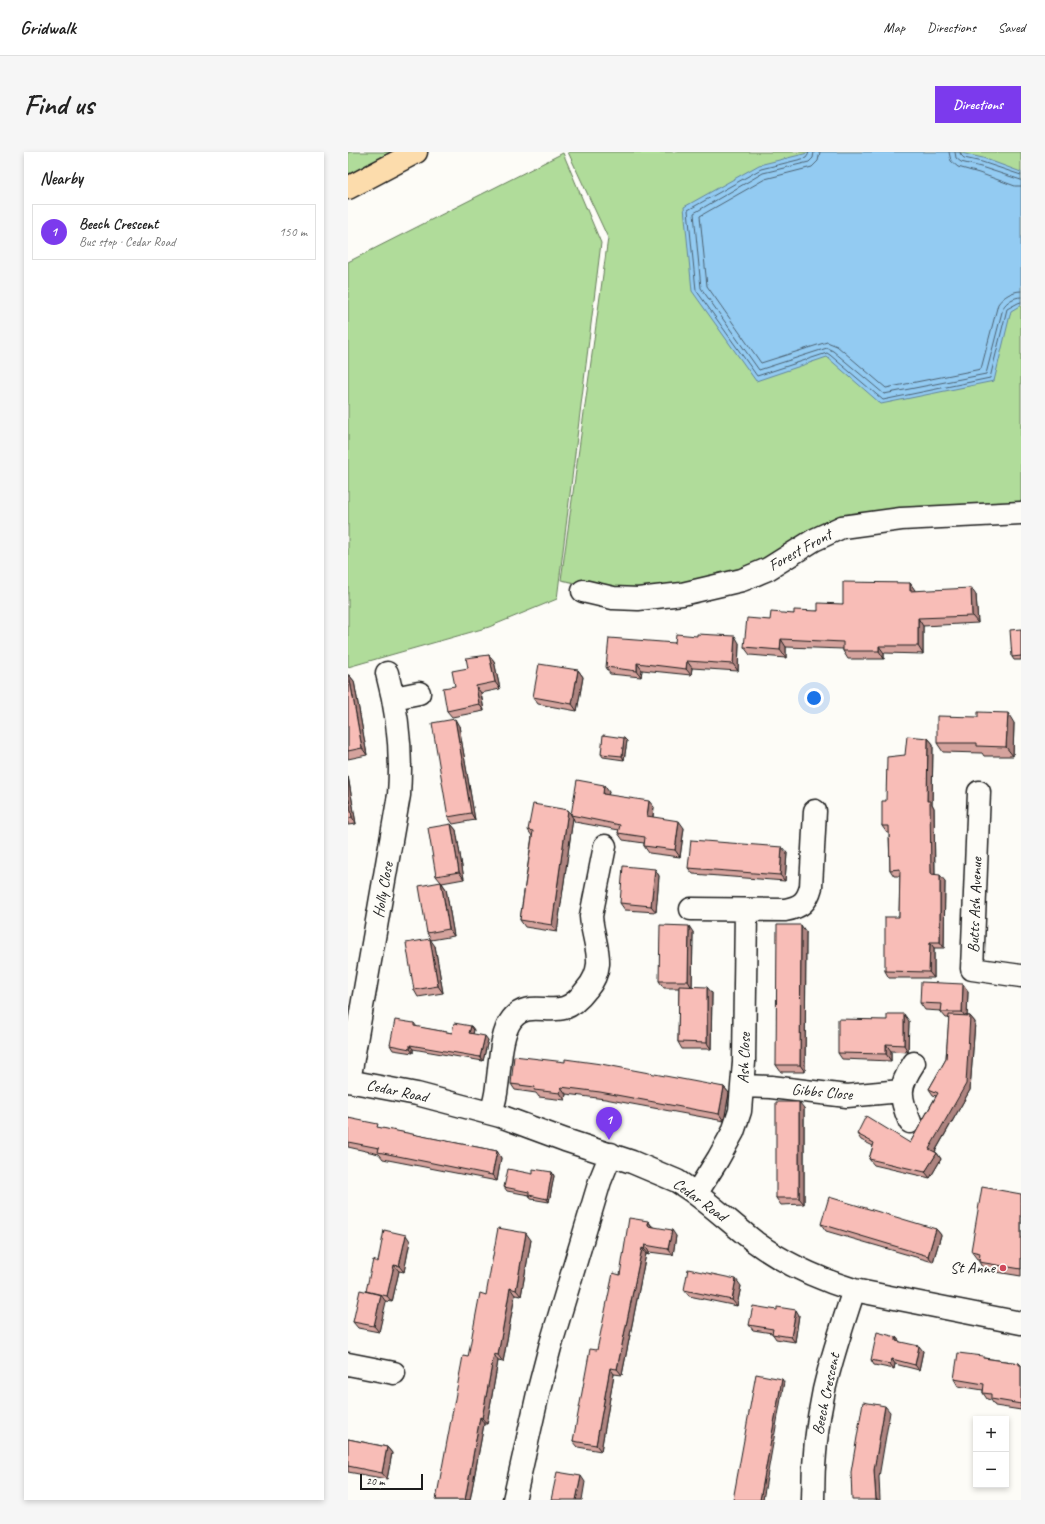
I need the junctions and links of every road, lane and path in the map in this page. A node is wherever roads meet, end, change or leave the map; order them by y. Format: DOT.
graph roads {
  1 [pos="416,152"];
  2 [pos="348,188"];
  3 [pos="1021,513"];
  4 [pos="583,591"];
  5 [pos="387,673"];
  6 [pos="419,693"];
  7 [pos="394,698"];
  8 [pos="979,792"];
  9 [pos="815,811"];
  10 [pos="605,846"];
  11 [pos="691,909"];
  12 [pos="746,910"];
  13 [pos="1021,976"];
  14 [pos="914,1063"];
  15 [pos="349,1081"];
  16 [pos="743,1086"];
  17 [pos="901,1091"];
  18 [pos="491,1113"];
  19 [pos="910,1122"];
  20 [pos="611,1154"];
  21 [pos="696,1194"];
  22 [pos="854,1290"];
  23 [pos="1021,1323"];
  24 [pos="348,1364"];
  25 [pos="394,1373"];
  26 [pos="514,1500"];
  27 [pos="813,1500"];
  1 -- 2 [label="main road"];
  3 -- 4 [label="street, Forest Front"];
  5 -- 7 [label="street, Holly Close"];
  6 -- 7 [label="street"];
  7 -- 15 [label="street, Holly Close"];
  8 -- 13 [label="street, Butts Ash Avenue"];
  9 -- 12 [label="street"];
  10 -- 18 [label="street"];
  11 -- 12 [label="street"];
  12 -- 16 [label="street, Ash Close"];
  14 -- 17 [label="street"];
  15 -- 18 [label="street, Cedar Road"];
  16 -- 17 [label="street, Gibbs Close"];
  16 -- 21 [label="street, Ash Close"];
  17 -- 19 [label="street"];
  18 -- 20 [label="street, Cedar Road"];
  20 -- 21 [label="street, Cedar Road"];
  20 -- 26 [label="street"];
  21 -- 22 [label="street, Cedar Road"];
  22 -- 23 [label="street, Cedar Road"];
  22 -- 27 [label="street, Beech Crescent"];
  24 -- 25 [label="street"];
}
